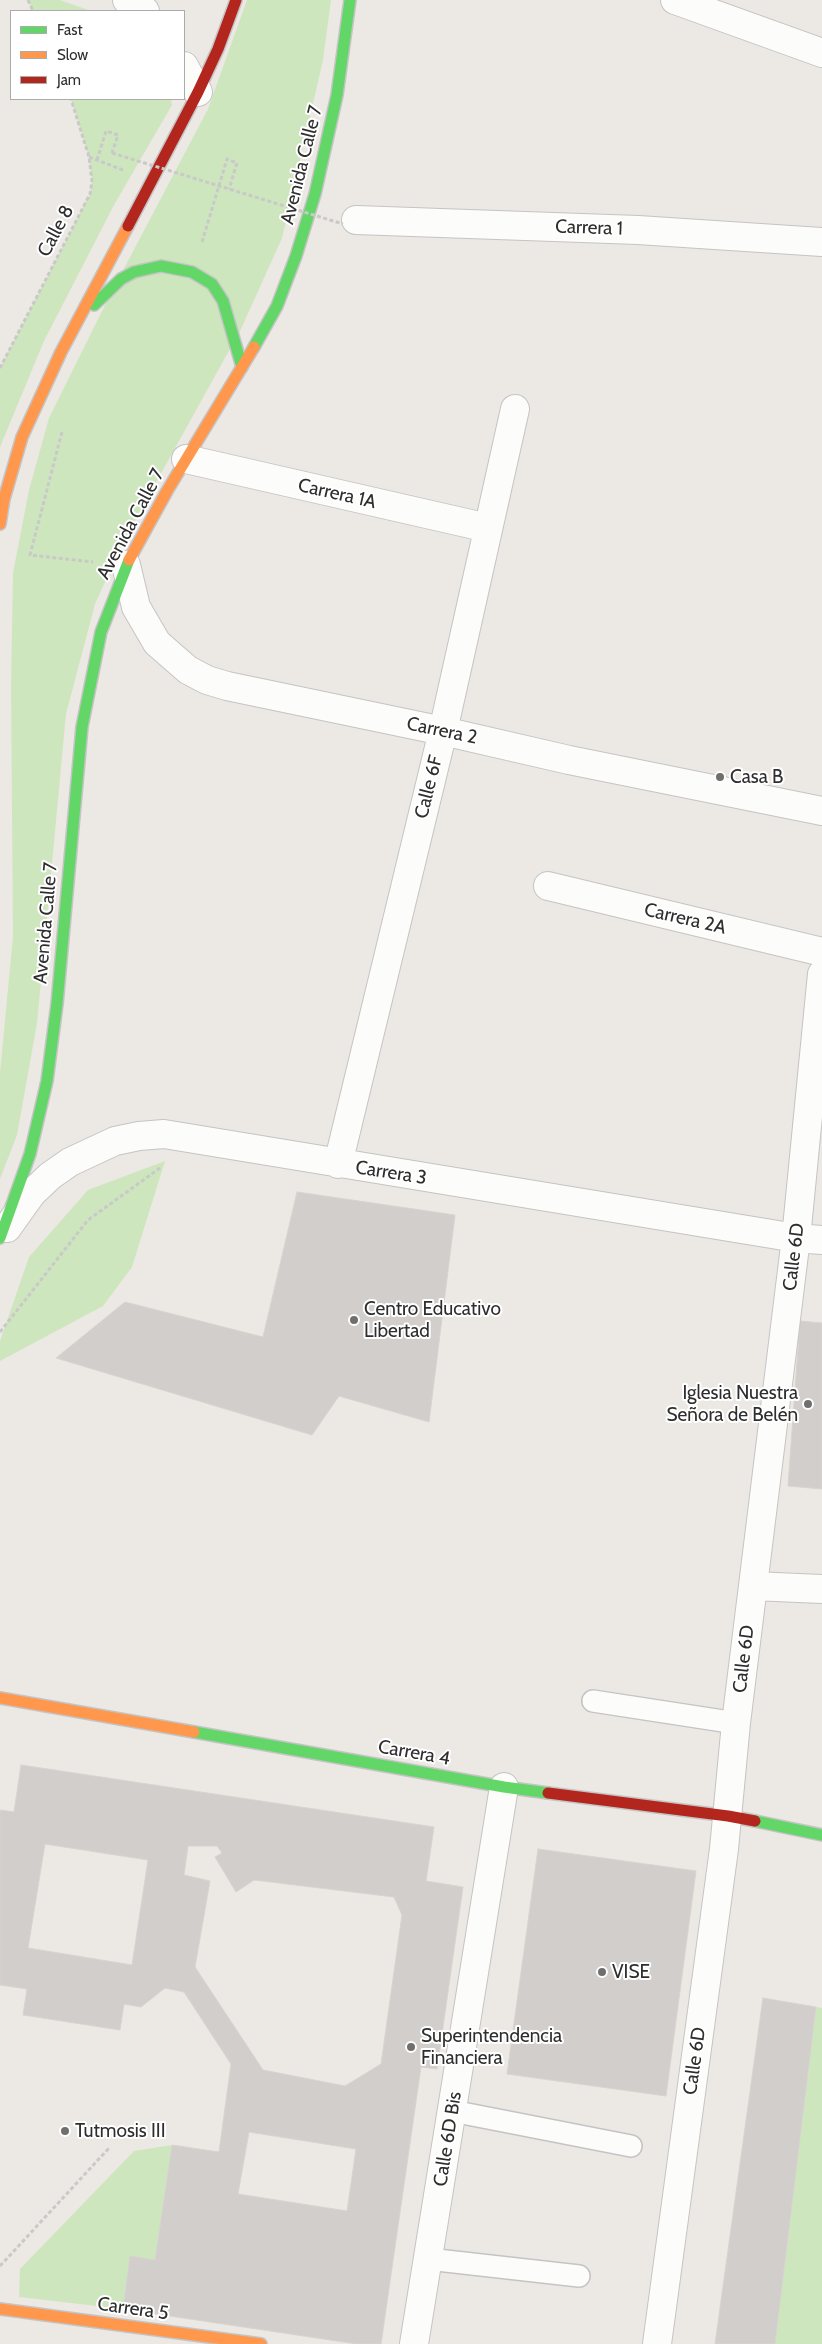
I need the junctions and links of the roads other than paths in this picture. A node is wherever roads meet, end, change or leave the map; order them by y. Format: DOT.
graph roads {
  1 [pos="127,0"];
  2 [pos="236,0"];
  3 [pos="350,0"];
  4 [pos="674,0"];
  5 [pos="143,10"];
  6 [pos="822,53"];
  7 [pos="185,68"];
  8 [pos="198,92"];
  9 [pos="350,222"];
  10 [pos="822,242"];
  11 [pos="76,324"];
  12 [pos="242,367"];
  13 [pos="515,408"];
  14 [pos="186,459"];
  15 [pos="0,524"];
  16 [pos="488,528"];
  17 [pos="126,564"];
  18 [pos="443,731"];
  19 [pos="822,811"];
  20 [pos="548,886"];
  21 [pos="822,952"];
  22 [pos="822,974"];
  23 [pos="338,1164"];
  24 [pos="0,1239"];
  25 [pos="809,1239"];
  26 [pos="753,1586"];
  27 [pos="822,1589"];
  28 [pos="0,1698"];
  29 [pos="593,1701"];
  30 [pos="736,1723"];
  31 [pos="504,1786"];
  32 [pos="728,1816"];
  33 [pos="822,1835"];
  34 [pos="452,2111"];
  35 [pos="631,2146"];
  36 [pos="428,2259"];
  37 [pos="579,2276"];
  38 [pos="0,2308"];
  39 [pos="261,2344"];
  40 [pos="414,2344"];
  41 [pos="657,2344"];
  1 -- 5 [label="street"];
  2 -- 8 [label="street"];
  3 -- 12 [label="street, Avenida Calle 7"];
  4 -- 6 [label="street"];
  7 -- 8 [label="street"];
  8 -- 11 [label="street"];
  9 -- 10 [label="street, Carrera 1"];
  11 -- 12 [label="street"];
  11 -- 15 [label="street"];
  12 -- 14 [label="street, Avenida Calle 7"];
  13 -- 16 [label="street, Calle 6F"];
  14 -- 16 [label="street, Carrera 1A"];
  14 -- 17 [label="street, Avenida Calle 7"];
  16 -- 18 [label="street, Calle 6F"];
  17 -- 18 [label="street, Carrera 2"];
  17 -- 24 [label="street, Avenida Calle 7"];
  18 -- 19 [label="street, Carrera 2"];
  18 -- 23 [label="street, Calle 6F"];
  20 -- 21 [label="street, Carrera 2A"];
  22 -- 25 [label="street, Calle 6D"];
  23 -- 24 [label="street, Carrera 3"];
  23 -- 25 [label="street, Carrera 3"];
  25 -- 26 [label="street, Calle 6D"];
  26 -- 27 [label="street"];
  26 -- 30 [label="street, Calle 6D"];
  28 -- 31 [label="street, Carrera 4"];
  29 -- 30 [label="lane"];
  30 -- 32 [label="street, Calle 6D"];
  31 -- 32 [label="street, Carrera 4"];
  31 -- 34 [label="street, Calle 6D Bis"];
  32 -- 33 [label="street, Carrera 4"];
  32 -- 41 [label="street, Calle 6D"];
  34 -- 35 [label="lane"];
  34 -- 36 [label="street, Calle 6D Bis"];
  36 -- 37 [label="lane"];
  36 -- 40 [label="street, Calle 6D Bis"];
  38 -- 39 [label="street, Carrera 5"];
}
